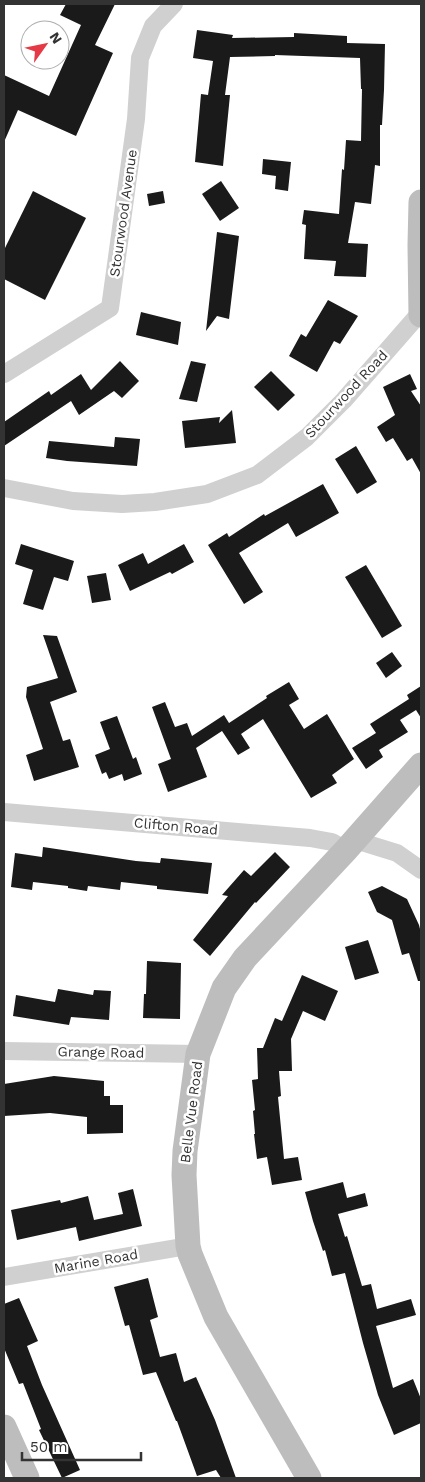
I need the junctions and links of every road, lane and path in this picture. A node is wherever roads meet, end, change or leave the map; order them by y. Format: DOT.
graph roads {
  1 [pos="174,4"];
  2 [pos="421,202"];
  3 [pos="421,314"];
  4 [pos="4,374"];
  5 [pos="4,488"];
  6 [pos="421,765"];
  7 [pos="4,812"];
  8 [pos="351,845"];
  9 [pos="421,870"];
  10 [pos="4,1050"];
  11 [pos="198,1054"];
  12 [pos="188,1246"];
  13 [pos="4,1277"];
  14 [pos="4,1427"];
  15 [pos="27,1478"];
  16 [pos="308,1478"];
  1 -- 4 [label="street, Stourwood Avenue"];
  2 -- 3 [label="main road"];
  3 -- 5 [label="street, Stourwood Road"];
  6 -- 8 [label="main road, Belle Vue Road"];
  7 -- 8 [label="street, Clifton Road"];
  8 -- 9 [label="street, Clifton Road"];
  8 -- 11 [label="main road, Belle Vue Road"];
  10 -- 11 [label="street, Grange Road"];
  11 -- 12 [label="main road, Belle Vue Road"];
  12 -- 13 [label="street, Marine Road"];
  12 -- 16 [label="main road, Belle Vue Road"];
  14 -- 15 [label="main road"];
}
